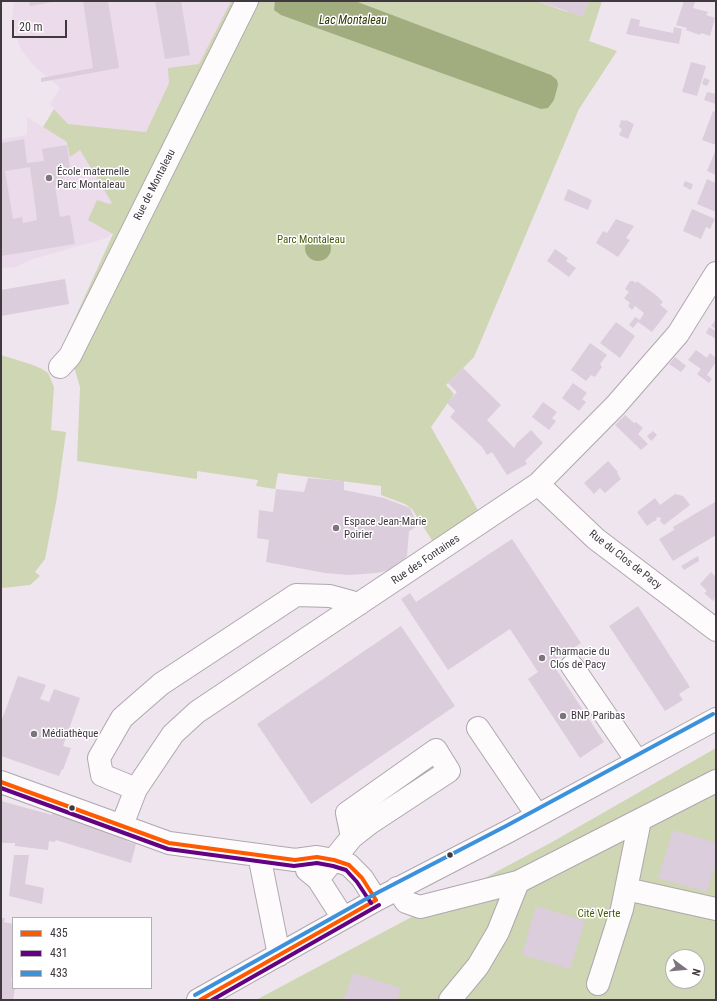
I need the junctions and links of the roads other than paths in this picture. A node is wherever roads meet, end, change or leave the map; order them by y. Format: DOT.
graph roads {
  1 [pos="247,1"];
  2 [pos="716,273"];
  3 [pos="60,367"];
  4 [pos="538,484"];
  5 [pos="359,604"];
  6 [pos="716,630"];
  7 [pos="572,666"];
  8 [pos="716,719"];
  9 [pos="478,728"];
  10 [pos="637,761"];
  11 [pos="716,781"];
  12 [pos="1,782"];
  13 [pos="136,789"];
  14 [pos="537,815"];
  15 [pos="640,820"];
  16 [pos="122,825"];
  17 [pos="352,837"];
  18 [pos="259,855"];
  19 [pos="295,860"];
  20 [pos="334,860"];
  21 [pos="318,879"];
  22 [pos="518,882"];
  23 [pos="397,888"];
  24 [pos="626,889"];
  25 [pos="376,900"];
  26 [pos="716,909"];
  27 [pos="343,918"];
  28 [pos="279,955"];
  29 [pos="598,984"];
  30 [pos="200,1000"];
  31 [pos="450,1000"];
  1 -- 3 [label="street, Rue de Montaleau"];
  2 -- 4 [label="street, Rue des Fontaines"];
  4 -- 5 [label="street, Rue des Fontaines"];
  4 -- 6 [label="street, Rue du Clos de Pacy"];
  5 -- 13 [label="street, Rue des Fontaines"];
  5 -- 13 [label="street"];
  7 -- 10 [label="street"];
  8 -- 10 [label="street"];
  9 -- 14 [label="street"];
  10 -- 14 [label="street"];
  11 -- 15 [label="street"];
  12 -- 16 [label="street"];
  13 -- 16 [label="street, Rue des Fontaines"];
  14 -- 23 [label="street"];
  15 -- 22 [label="street"];
  15 -- 24 [label="street"];
  16 -- 18 [label="street"];
  17 -- 20 [label="street"];
  18 -- 19 [label="street"];
  18 -- 28 [label="street"];
  19 -- 20 [label="street"];
  19 -- 21 [label="street"];
  20 -- 21 [label="street"];
  20 -- 25 [label="street"];
  21 -- 27 [label="street"];
  22 -- 23 [label="street"];
  22 -- 31 [label="street"];
  23 -- 25 [label="street"];
  24 -- 26 [label="street"];
  24 -- 29 [label="street"];
  25 -- 27 [label="street"];
  27 -- 28 [label="street"];
  28 -- 30 [label="street"];
}
